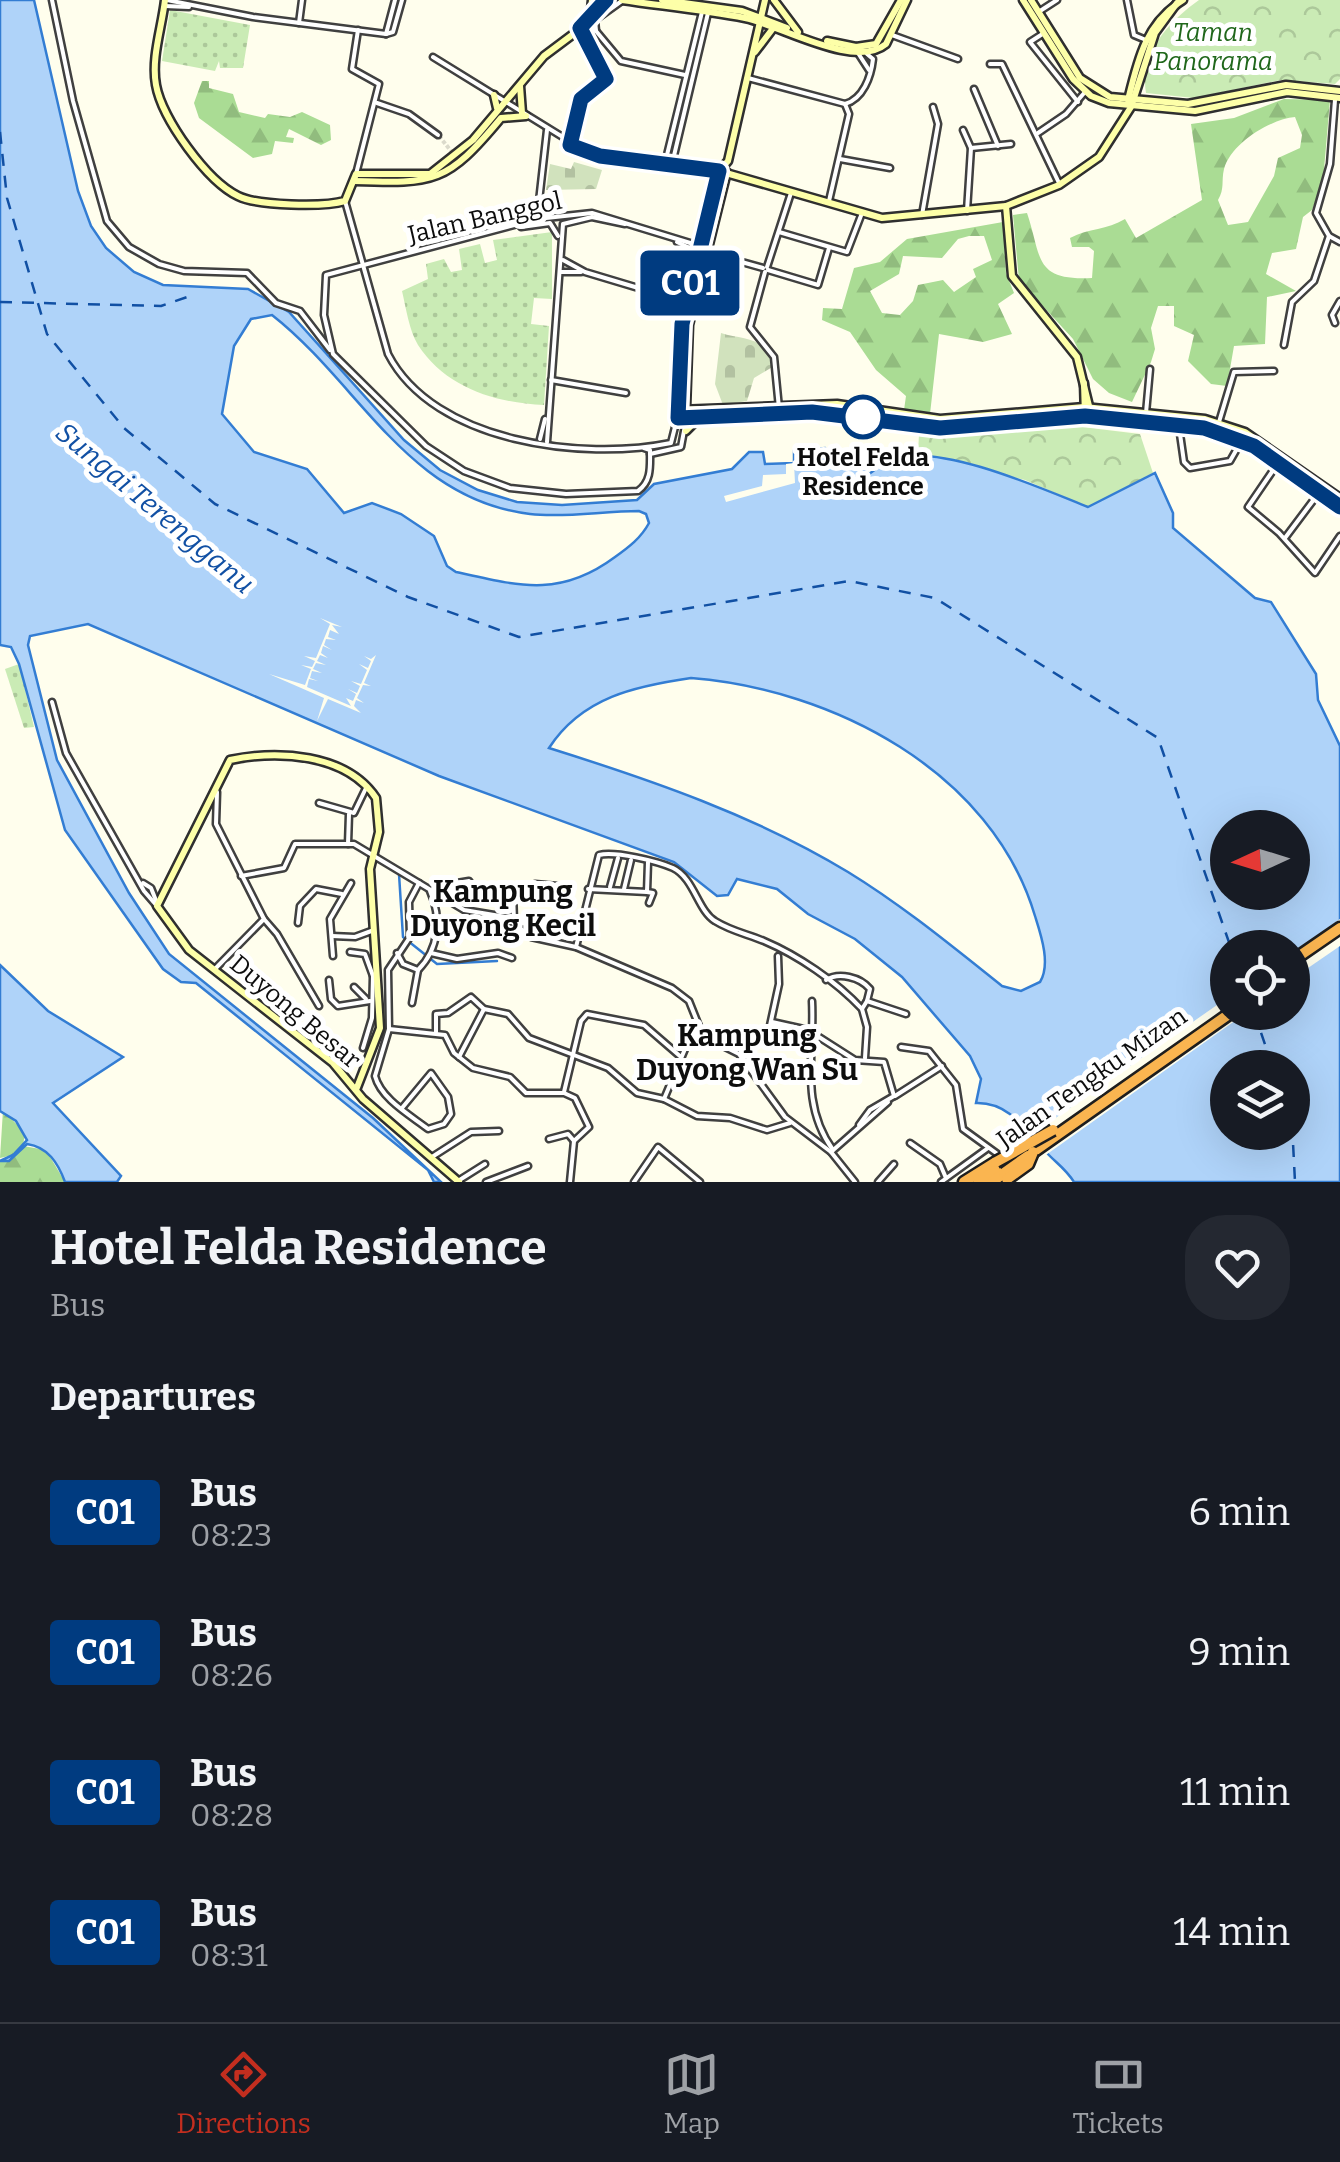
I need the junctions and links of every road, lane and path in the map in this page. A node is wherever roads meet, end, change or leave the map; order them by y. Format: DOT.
graph roads {
  1 [pos="52,0"];
  2 [pos="302,0"];
  3 [pos="398,0"];
  4 [pos="592,0"];
  5 [pos="606,0"];
  6 [pos="622,0"];
  7 [pos="662,0"];
  8 [pos="769,0"];
  9 [pos="904,0"];
  10 [pos="1023,0"];
  11 [pos="1031,0"];
  12 [pos="1057,0"];
  13 [pos="1126,0"];
  14 [pos="165,2"];
  15 [pos="1180,2"];
  16 [pos="1167,4"];
  17 [pos="742,10"];
  18 [pos="705,11"];
  19 [pos="1038,12"];
  20 [pos="749,18"];
  21 [pos="762,18"];
  22 [pos="590,20"];
  23 [pos="299,23"];
  24 [pos="777,26"];
  25 [pos="581,28"];
  26 [pos="358,30"];
  27 [pos="596,31"];
  28 [pos="798,32"];
  29 [pos="1044,33"];
  30 [pos="890,34"];
  31 [pos="755,39"];
  32 [pos="1146,40"];
  33 [pos="859,52"];
  34 [pos="433,57"];
  35 [pos="752,58"];
  36 [pos="958,59"];
  37 [pos="990,64"];
  38 [pos="690,76"];
  39 [pos="748,78"];
  40 [pos="1139,82"];
  41 [pos="520,86"];
  42 [pos="974,88"];
  43 [pos="1130,90"];
  44 [pos="1085,92"];
  45 [pos="494,95"];
  46 [pos="1338,95"];
  47 [pos="1118,98"];
  48 [pos="376,102"];
  49 [pos="505,102"];
  50 [pos="1078,102"];
  51 [pos="845,104"];
  52 [pos="1149,104"];
  53 [pos="1129,105"];
  54 [pos="932,107"];
  55 [pos="524,114"];
  56 [pos="498,116"];
  57 [pos="1122,124"];
  58 [pos="547,130"];
  59 [pos="963,130"];
  60 [pos="1038,133"];
  61 [pos="438,136"];
  62 [pos="556,136"];
  63 [pos="1011,144"];
  64 [pos="998,146"];
  65 [pos="971,148"];
  66 [pos="545,156"];
  67 [pos="840,158"];
  68 [pos="668,163"];
  69 [pos="890,168"];
  70 [pos="723,172"];
  71 [pos="355,178"];
  72 [pos="1060,185"];
  73 [pos="791,193"];
  74 [pos="345,200"];
  75 [pos="828,205"];
  76 [pos="1006,206"];
  77 [pos="967,211"];
  78 [pos="862,214"];
  79 [pos="922,215"];
  80 [pos="537,219"];
  81 [pos="630,224"];
  82 [pos="513,228"];
  83 [pos="778,232"];
  84 [pos="1329,236"];
  85 [pos="560,241"];
  86 [pos="1340,242"];
  87 [pos="829,246"];
  88 [pos="701,250"];
  89 [pos="560,258"];
  90 [pos="362,264"];
  91 [pos="766,269"];
  92 [pos="560,272"];
  93 [pos="585,272"];
  94 [pos="1340,300"];
  95 [pos="686,302"];
  96 [pos="1336,323"];
  97 [pos="1284,344"];
  98 [pos="333,354"];
  99 [pos="1150,369"];
  100 [pos="1274,371"];
  101 [pos="551,380"];
  102 [pos="1084,382"];
  103 [pos="1083,392"];
  104 [pos="626,394"];
  105 [pos="686,394"];
  106 [pos="1087,407"];
  107 [pos="779,408"];
  108 [pos="1064,408"];
  109 [pos="548,410"];
  110 [pos="702,412"];
  111 [pos="682,413"];
  112 [pos="1146,413"];
  113 [pos="1088,417"];
  114 [pos="1219,422"];
  115 [pos="1178,425"];
  116 [pos="686,431"];
  117 [pos="1242,440"];
  118 [pos="540,441"];
  119 [pos="547,442"];
  120 [pos="644,448"];
  121 [pos="650,454"];
  122 [pos="1278,464"];
  123 [pos="1320,492"];
  124 [pos="1340,498"];
  125 [pos="1340,508"];
  126 [pos="1340,536"];
  127 [pos="1284,538"];
  128 [pos="52,702"];
  129 [pos="367,786"];
  130 [pos="214,787"];
  131 [pos="320,803"];
  132 [pos="350,813"];
  133 [pos="348,844"];
  134 [pos="374,854"];
  135 [pos="618,857"];
  136 [pos="631,860"];
  137 [pos="648,862"];
  138 [pos="242,876"];
  139 [pos="351,883"];
  140 [pos="419,883"];
  141 [pos="558,886"];
  142 [pos="610,887"];
  143 [pos="588,889"];
  144 [pos="624,889"];
  145 [pos="430,890"];
  146 [pos="474,890"];
  147 [pos="647,892"];
  148 [pos="342,894"];
  149 [pos="439,895"];
  150 [pos="649,903"];
  151 [pos="158,906"];
  152 [pos="264,919"];
  153 [pos="298,922"];
  154 [pos="514,922"];
  155 [pos="1340,928"];
  156 [pos="374,930"];
  157 [pos="1340,936"];
  158 [pos="330,937"];
  159 [pos="576,947"];
  160 [pos="1310,949"];
  161 [pos="350,952"];
  162 [pos="397,953"];
  163 [pos="778,954"];
  164 [pos="430,955"];
  165 [pos="334,956"];
  166 [pos="1310,957"];
  167 [pos="512,958"];
  168 [pos="214,970"];
  169 [pos="418,970"];
  170 [pos="375,976"];
  171 [pos="329,980"];
  172 [pos="826,980"];
  173 [pos="354,987"];
  174 [pos="366,999"];
  175 [pos="867,1000"];
  176 [pos="812,1001"];
  177 [pos="412,1002"];
  178 [pos="376,1004"];
  179 [pos="318,1006"];
  180 [pos="484,1009"];
  181 [pos="862,1010"];
  182 [pos="906,1014"];
  183 [pos="772,1022"];
  184 [pos="1210,1023"];
  185 [pos="1210,1024"];
  186 [pos="389,1028"];
  187 [pos="700,1029"];
  188 [pos="436,1032"];
  189 [pos="811,1032"];
  190 [pos="901,1047"];
  191 [pos="364,1048"];
  192 [pos="734,1050"];
  193 [pos="575,1054"];
  194 [pos="681,1056"];
  195 [pos="459,1057"];
  196 [pos="375,1058"];
  197 [pos="865,1058"];
  198 [pos="942,1066"];
  199 [pos="356,1090"];
  200 [pos="564,1093"];
  201 [pos="894,1096"];
  202 [pos="664,1099"];
  203 [pos="402,1108"];
  204 [pos="790,1122"];
  205 [pos="499,1131"];
  206 [pos="549,1139"];
  207 [pos="574,1140"];
  208 [pos="910,1143"];
  209 [pos="988,1148"];
  210 [pos="832,1151"];
  211 [pos="432,1157"];
  212 [pos="484,1164"];
  213 [pos="894,1164"];
  214 [pos="528,1166"];
  215 [pos="1002,1172"];
  216 [pos="1024,1176"];
  217 [pos="943,1180"];
  218 [pos="459,1182"];
  219 [pos="486,1182"];
  220 [pos="570,1182"];
  221 [pos="634,1182"];
  222 [pos="700,1182"];
  223 [pos="855,1182"];
  224 [pos="878,1182"];
  225 [pos="964,1182"];
  226 [pos="980,1182"];
  227 [pos="992,1182"];
  1 -- 98 [label="street"];
  2 -- 23 [label="street"];
  3 -- 26 [label="street"];
  4 -- 22 [label="street"];
  5 -- 22 [label="street"];
  6 -- 18 [label="street"];
  6 -- 27 [label="street"];
  7 -- 17 [label="street"];
  8 -- 17 [label="street"];
  8 -- 21 [label="street"];
  8 -- 28 [label="street"];
  9 -- 28 [label="street"];
  9 -- 30 [label="street"];
  10 -- 29 [label="street"];
  11 -- 19 [label="street"];
  12 -- 19 [label="street"];
  13 -- 32 [label="street"];
  14 -- 23 [label="street"];
  14 -- 74 [label="street"];
  15 -- 16 [label="street"];
  15 -- 40 [label="street"];
  16 -- 32 [label="street"];
  17 -- 21 [label="street"];
  18 -- 20 [label="street"];
  18 -- 38 [label="street"];
  19 -- 47 [label="street"];
  20 -- 21 [label="street"];
  20 -- 31 [label="street"];
  21 -- 24 [label="street"];
  21 -- 31 [label="street"];
  22 -- 25 [label="street"];
  23 -- 26 [label="street"];
  24 -- 28 [label="street"];
  24 -- 33 [label="street"];
  24 -- 35 [label="street"];
  25 -- 27 [label="street"];
  25 -- 41 [label="street"];
  26 -- 48 [label="street"];
  27 -- 38 [label="street"];
  29 -- 44 [label="street"];
  29 -- 50 [label="street"];
  30 -- 33 [label="street"];
  30 -- 36 [label="street"];
  31 -- 35 [label="street"];
  32 -- 43 [label="street"];
  33 -- 51 [label="street"];
  34 -- 45 [label="street"];
  35 -- 39 [label="street"];
  37 -- 60 [label="street"];
  38 -- 68 [label="street"];
  38 -- 68 [label="street"];
  39 -- 51 [label="street"];
  39 -- 70 [label="street"];
  40 -- 52 [label="street"];
  40 -- 53 [label="street"];
  41 -- 49 [label="street"];
  41 -- 55 [label="street"];
  42 -- 64 [label="street"];
  43 -- 47 [label="street"];
  43 -- 53 [label="street"];
  44 -- 50 [label="street"];
  44 -- 53 [label="street"];
  45 -- 49 [label="street"];
  45 -- 56 [label="street"];
  46 -- 52 [label="street"];
  46 -- 84 [label="street"];
  47 -- 53 [label="street"];
  48 -- 61 [label="street"];
  48 -- 71 [label="street"];
  49 -- 55 [label="street"];
  49 -- 56 [label="street"];
  50 -- 60 [label="street"];
  51 -- 67 [label="street"];
  52 -- 53 [label="street"];
  52 -- 57 [label="street"];
  53 -- 57 [label="street"];
  54 -- 79 [label="street"];
  55 -- 56 [label="street"];
  55 -- 58 [label="street"];
  56 -- 71 [label="street"];
  57 -- 72 [label="street"];
  58 -- 62 [label="street"];
  58 -- 66 [label="street"];
  59 -- 65 [label="street"];
  60 -- 72 [label="street"];
  62 -- 66 [label="street"];
  62 -- 68 [label="street"];
  63 -- 64 [label="street"];
  64 -- 65 [label="street"];
  65 -- 77 [label="street"];
  66 -- 80 [label="street"];
  67 -- 69 [label="street"];
  67 -- 75 [label="street"];
  68 -- 70 [label="street"];
  70 -- 73 [label="street"];
  70 -- 88 [label="street"];
  71 -- 74 [label="street"];
  72 -- 76 [label="street"];
  73 -- 75 [label="street"];
  73 -- 83 [label="street"];
  74 -- 90 [label="street"];
  75 -- 78 [label="street"];
  76 -- 77 [label="street"];
  76 -- 102 [label="street"];
  77 -- 79 [label="street"];
  78 -- 79 [label="street"];
  78 -- 87 [label="street"];
  80 -- 81 [label="street, Jalan Banggol"];
  80 -- 82 [label="street, Jalan Banggol"];
  81 -- 85 [label="street"];
  81 -- 88 [label="street, Jalan Banggol"];
  82 -- 85 [label="street"];
  82 -- 90 [label="street, Jalan Banggol"];
  83 -- 87 [label="street"];
  83 -- 91 [label="street"];
  84 -- 86 [label="street"];
  84 -- 97 [label="street"];
  85 -- 89 [label="street"];
  87 -- 91 [label="street, Jalan Banggol"];
  88 -- 91 [label="street, Jalan Banggol"];
  88 -- 95 [label="street"];
  88 -- 105 [label="street"];
  89 -- 92 [label="street"];
  89 -- 93 [label="street"];
  90 -- 98 [label="street, Jalan Banggol"];
  90 -- 118 [label="street"];
  91 -- 107 [label="street"];
  92 -- 93 [label="street"];
  92 -- 101 [label="street"];
  93 -- 95 [label="street"];
  94 -- 96 [label="street"];
  95 -- 111 [label="street"];
  98 -- 121 [label="street"];
  99 -- 112 [label="street"];
  100 -- 114 [label="street"];
  101 -- 104 [label="street"];
  101 -- 109 [label="street"];
  102 -- 103 [label="street"];
  102 -- 106 [label="street"];
  103 -- 106 [label="street"];
  103 -- 108 [label="street"];
  105 -- 110 [label="street"];
  105 -- 111 [label="street"];
  106 -- 108 [label="street"];
  106 -- 112 [label="street"];
  106 -- 113 [label="street"];
  107 -- 108 [label="street"];
  107 -- 110 [label="street"];
  107 -- 113 [label="street"];
  109 -- 118 [label="street"];
  109 -- 119 [label="street"];
  110 -- 111 [label="street"];
  110 -- 116 [label="street"];
  111 -- 116 [label="street"];
  111 -- 120 [label="street"];
  112 -- 114 [label="street"];
  113 -- 115 [label="street"];
  114 -- 124 [label="street"];
  115 -- 117 [label="street"];
  115 -- 117 [label="street"];
  116 -- 121 [label="street"];
  117 -- 122 [label="street"];
  118 -- 119 [label="street"];
  119 -- 120 [label="street"];
  120 -- 121 [label="street"];
  122 -- 123 [label="street"];
  122 -- 127 [label="street"];
  123 -- 125 [label="street"];
  123 -- 127 [label="street"];
  126 -- 127 [label="street"];
  128 -- 151 [label="street, Duyong Besar"];
  129 -- 130 [label="street"];
  129 -- 132 [label="street"];
  129 -- 134 [label="street"];
  130 -- 138 [label="street"];
  130 -- 151 [label="street"];
  131 -- 132 [label="street"];
  132 -- 133 [label="street"];
  133 -- 134 [label="street"];
  133 -- 138 [label="street"];
  134 -- 140 [label="street"];
  134 -- 156 [label="street"];
  135 -- 136 [label="street"];
  135 -- 142 [label="street"];
  135 -- 143 [label="street"];
  136 -- 137 [label="street"];
  136 -- 144 [label="street"];
  137 -- 147 [label="street"];
  137 -- 163 [label="street"];
  138 -- 152 [label="street"];
  139 -- 148 [label="street"];
  140 -- 145 [label="street"];
  140 -- 162 [label="street"];
  141 -- 154 [label="street"];
  142 -- 143 [label="street"];
  142 -- 144 [label="street"];
  143 -- 159 [label="street"];
  144 -- 147 [label="street"];
  145 -- 149 [label="street"];
  145 -- 164 [label="street"];
  146 -- 149 [label="street"];
  147 -- 150 [label="street"];
  148 -- 153 [label="street"];
  148 -- 158 [label="street"];
  149 -- 154 [label="street"];
  151 -- 168 [label="street, Duyong Besar"];
  152 -- 168 [label="street"];
  152 -- 179 [label="street"];
  154 -- 159 [label="street"];
  155 -- 160 [label="highway"];
  156 -- 158 [label="street"];
  156 -- 170 [label="street"];
  157 -- 166 [label="highway"];
  158 -- 165 [label="street"];
  159 -- 187 [label="street"];
  161 -- 170 [label="street"];
  162 -- 169 [label="street"];
  162 -- 186 [label="street"];
  163 -- 172 [label="street"];
  163 -- 183 [label="street"];
  164 -- 167 [label="street"];
  164 -- 169 [label="street"];
  168 -- 199 [label="street, Duyong Besar"];
  169 -- 177 [label="street"];
  170 -- 178 [label="street"];
  171 -- 174 [label="street"];
  172 -- 175 [label="street"];
  172 -- 181 [label="street"];
  173 -- 174 [label="street"];
  174 -- 178 [label="street"];
  175 -- 181 [label="street"];
  175 -- 182 [label="street"];
  176 -- 189 [label="street"];
  178 -- 191 [label="street"];
  178 -- 196 [label="street"];
  180 -- 188 [label="street"];
  180 -- 193 [label="street"];
  180 -- 195 [label="street"];
  181 -- 197 [label="street"];
  183 -- 189 [label="street"];
  183 -- 192 [label="street"];
  184 -- 215 [label="highway, Jalan Tengku Mizan, bridge"];
  185 -- 215 [label="highway, Jalan Tengku Mizan, bridge"];
  186 -- 188 [label="street"];
  186 -- 196 [label="street"];
  187 -- 192 [label="street"];
  187 -- 194 [label="street"];
  188 -- 195 [label="street"];
  189 -- 197 [label="street"];
  189 -- 210 [label="street"];
  190 -- 198 [label="street"];
  192 -- 204 [label="street"];
  193 -- 194 [label="street"];
  193 -- 200 [label="street"];
  193 -- 202 [label="street"];
  194 -- 202 [label="street"];
  195 -- 200 [label="street"];
  196 -- 199 [label="street"];
  196 -- 203 [label="street"];
  197 -- 201 [label="street"];
  198 -- 201 [label="street"];
  198 -- 209 [label="street"];
  199 -- 211 [label="street, Duyong Besar"];
  200 -- 207 [label="street"];
  201 -- 210 [label="street"];
  202 -- 204 [label="street"];
  203 -- 203 [label="street"];
  204 -- 210 [label="street"];
  205 -- 211 [label="street"];
  206 -- 207 [label="street"];
  207 -- 220 [label="street"];
  208 -- 217 [label="street"];
  209 -- 216 [label="street"];
  209 -- 217 [label="street"];
  210 -- 223 [label="street"];
  211 -- 218 [label="street, Duyong Besar"];
  212 -- 218 [label="street"];
  213 -- 224 [label="street"];
  214 -- 219 [label="street"];
  215 -- 225 [label="highway"];
  215 -- 226 [label="highway, Jalan Tengku Mizan"];
  215 -- 227 [label="highway, Jalan Tengku Mizan"];
  221 -- 222 [label="street"];
}
